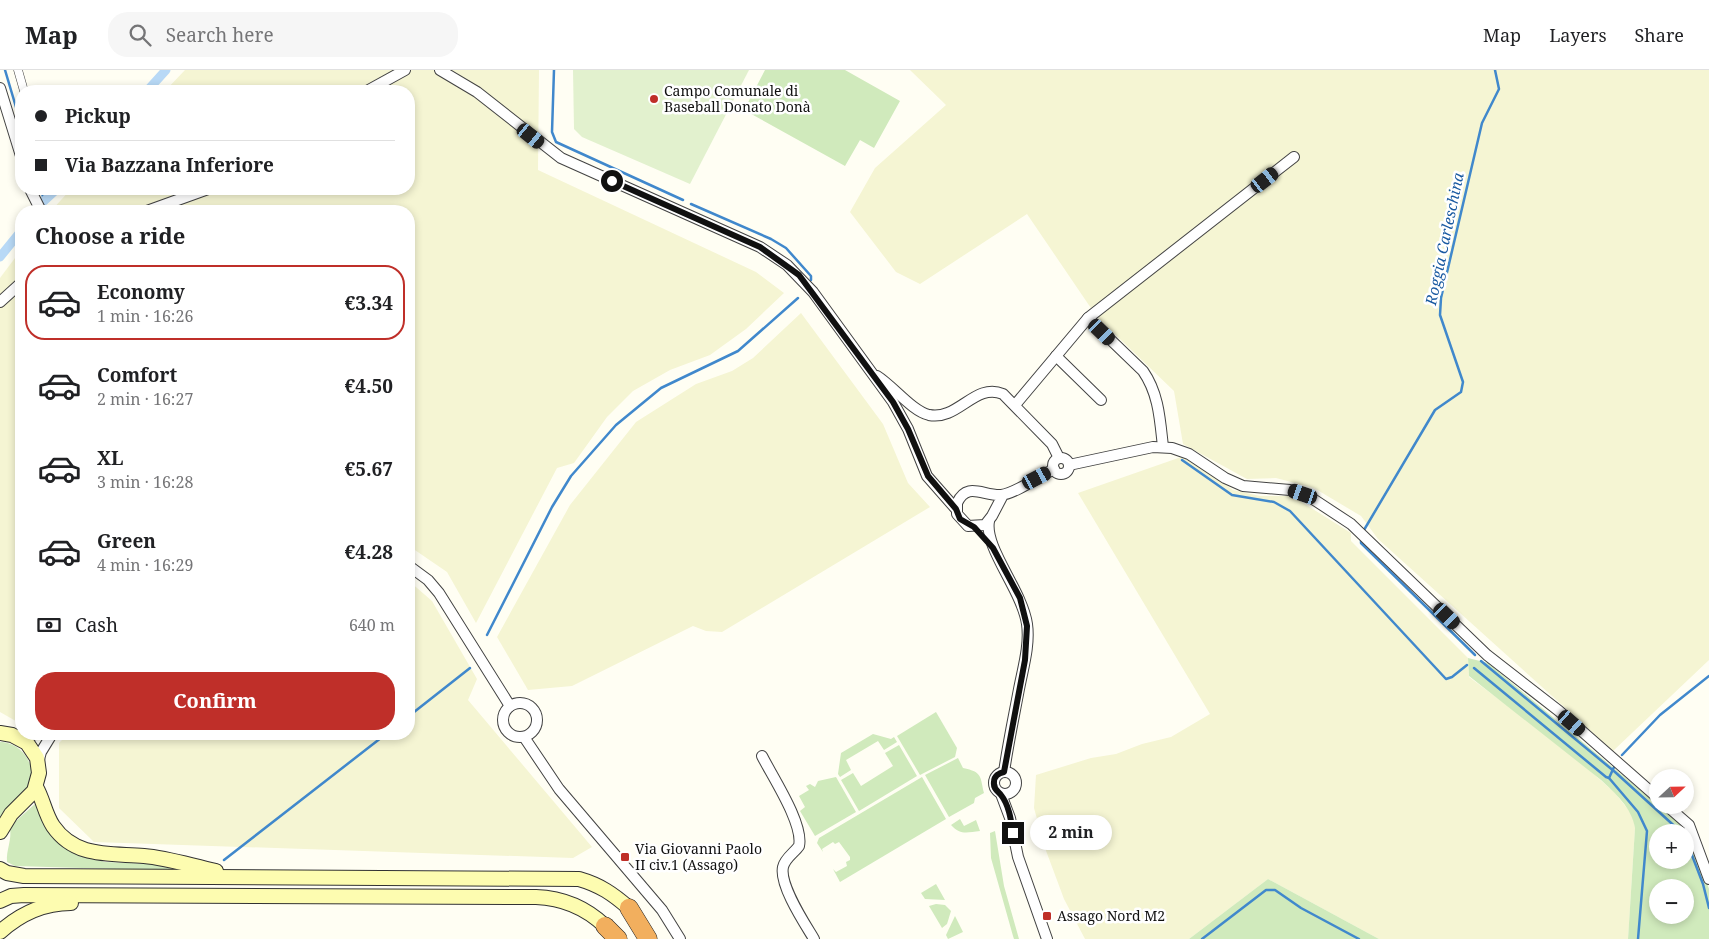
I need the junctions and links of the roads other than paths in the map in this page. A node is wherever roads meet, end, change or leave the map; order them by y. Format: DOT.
graph roads {
  1 [pos="18,70"];
  2 [pos="405,70"];
  3 [pos="440,70"];
  4 [pos="22,85"];
  5 [pos="378,85"];
  6 [pos="0,88"];
  7 [pos="15,137"];
  8 [pos="1294,157"];
  9 [pos="191,195"];
  10 [pos="164,205"];
  11 [pos="15,288"];
  12 [pos="0,302"];
  13 [pos="1088,318"];
  14 [pos="1056,356"];
  15 [pos="872,373"];
  16 [pos="1101,400"];
  17 [pos="1015,405"];
  18 [pos="1163,447"];
  19 [pos="1059,458"];
  20 [pos="1069,465"];
  21 [pos="1054,469"];
  22 [pos="940,490"];
  23 [pos="986,493"];
  24 [pos="963,494"];
  25 [pos="1002,495"];
  26 [pos="956,509"];
  27 [pos="994,511"];
  28 [pos="989,521"];
  29 [pos="974,527"];
  30 [pos="993,548"];
  31 [pos="415,570"];
  32 [pos="510,706"];
  33 [pos="0,733"];
  34 [pos="15,737"];
  35 [pos="524,737"];
  36 [pos="21,740"];
  37 [pos="48,740"];
  38 [pos="762,756"];
  39 [pos="38,763"];
  40 [pos="1004,772"];
  41 [pos="36,787"];
  42 [pos="1649,790"];
  43 [pos="1000,794"];
  44 [pos="1676,814"];
  45 [pos="0,832"];
  46 [pos="0,869"];
  47 [pos="246,877"];
  48 [pos="1709,879"];
  49 [pos="123,895"];
  50 [pos="0,901"];
  51 [pos="630,908"];
  52 [pos="605,926"];
  53 [pos="0,932"];
  54 [pos="618,939"];
  55 [pos="648,939"];
  56 [pos="680,939"];
  57 [pos="814,939"];
  58 [pos="1047,939"];
  1 -- 4 [label="street"];
  2 -- 5 [label="street"];
  3 -- 15 [label="street"];
  6 -- 7 [label="street"];
  8 -- 13 [label="street"];
  9 -- 10 [label="street"];
  11 -- 12 [label="street"];
  13 -- 14 [label="street"];
  13 -- 18 [label="street"];
  14 -- 16 [label="street"];
  14 -- 17 [label="street"];
  15 -- 17 [label="street"];
  15 -- 22 [label="street"];
  17 -- 19 [label="street"];
  18 -- 20 [label="street"];
  18 -- 42 [label="street"];
  19 -- 20 [label="street"];
  19 -- 21 [label="street"];
  20 -- 21 [label="street"];
  21 -- 25 [label="street"];
  22 -- 24 [label="street"];
  22 -- 26 [label="street"];
  23 -- 24 [label="street"];
  23 -- 25 [label="street"];
  23 -- 27 [label="street"];
  24 -- 26 [label="street"];
  25 -- 27 [label="street"];
  26 -- 29 [label="street"];
  27 -- 28 [label="street"];
  28 -- 29 [label="street"];
  28 -- 30 [label="street"];
  29 -- 30 [label="street"];
  30 -- 40 [label="street"];
  31 -- 32 [label="street"];
  32 -- 35 [label="street"];
  32 -- 35 [label="street"];
  33 -- 34 [label="main road"];
  35 -- 56 [label="street"];
  36 -- 39 [label="main road"];
  37 -- 39 [label="street"];
  38 -- 57 [label="street"];
  39 -- 41 [label="main road"];
  40 -- 43 [label="street"];
  40 -- 43 [label="street"];
  41 -- 45 [label="main road"];
  41 -- 47 [label="main road"];
  43 -- 58 [label="street"];
  44 -- 48 [label="street"];
  46 -- 47 [label="main road"];
  47 -- 51 [label="main road"];
  49 -- 50 [label="main road"];
  49 -- 52 [label="main road"];
  49 -- 53 [label="main road"];
  51 -- 55 [label="highway"];
  52 -- 54 [label="highway"];
}
